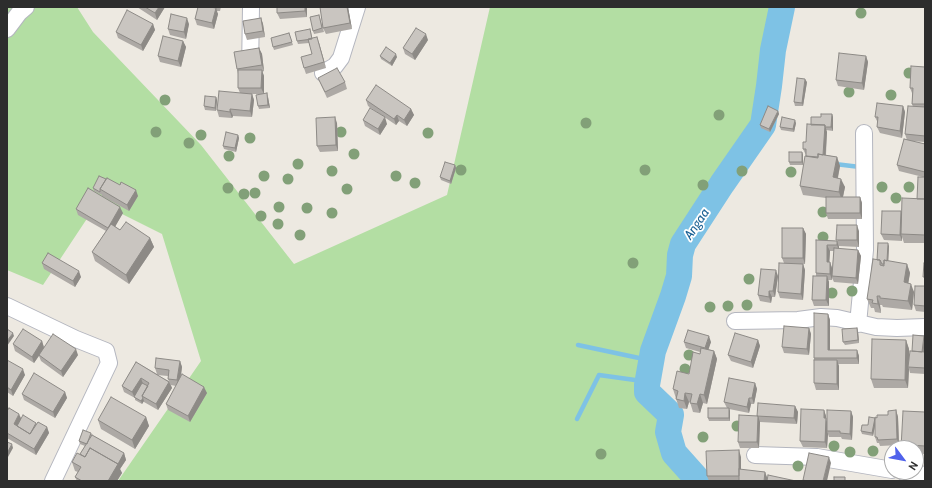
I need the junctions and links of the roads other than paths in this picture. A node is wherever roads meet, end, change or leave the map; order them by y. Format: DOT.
graph roads {
  1 [pos="26,7"];
  2 [pos="251,7"];
  3 [pos="357,7"];
  4 [pos="7,29"];
  5 [pos="323,74"];
  6 [pos="250,89"];
  7 [pos="864,133"];
  8 [pos="7,306"];
  9 [pos="735,321"];
  10 [pos="858,324"];
  11 [pos="925,327"];
  12 [pos="755,455"];
  13 [pos="884,469"];
  14 [pos="53,481"];
  1 -- 4 [label="street"];
  2 -- 6 [label="street"];
  3 -- 5 [label="street"];
  7 -- 10 [label="street"];
  8 -- 14 [label="street"];
  9 -- 10 [label="street"];
  10 -- 11 [label="street"];
  12 -- 13 [label="street"];
}
